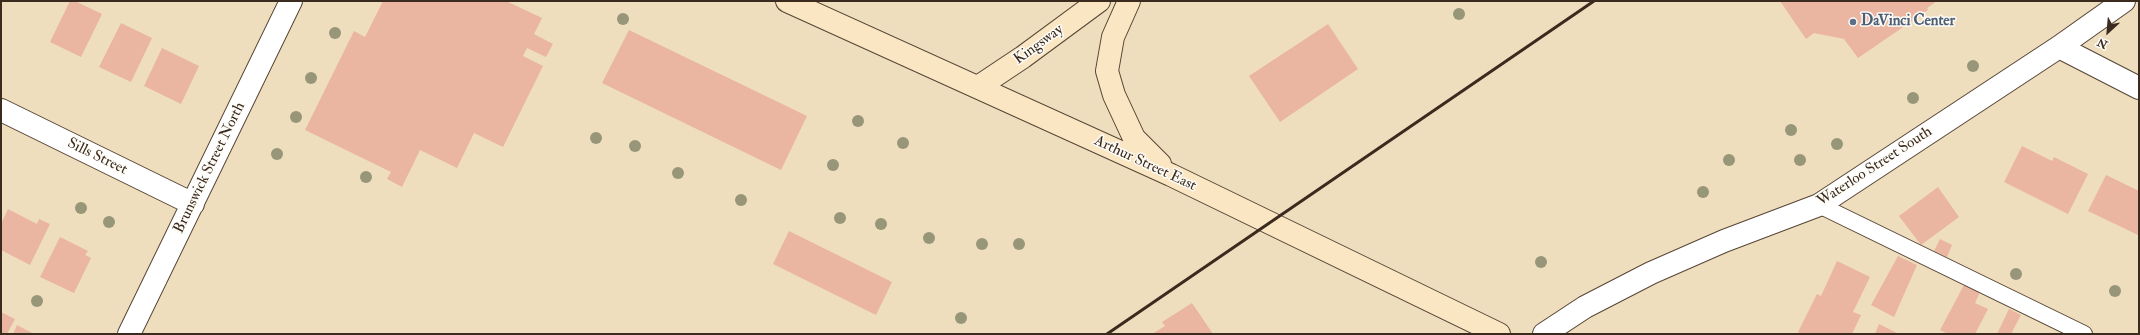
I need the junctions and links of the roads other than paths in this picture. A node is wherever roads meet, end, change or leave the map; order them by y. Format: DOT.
graph roads {
  1 [pos="787,1"];
  2 [pos="1099,1"];
  3 [pos="1129,1"];
  4 [pos="2124,1"];
  5 [pos="286,3"];
  6 [pos="2059,48"];
  7 [pos="978,87"];
  8 [pos="2139,88"];
  9 [pos="1,110"];
  10 [pos="1171,175"];
  11 [pos="193,204"];
  12 [pos="1819,205"];
  13 [pos="129,334"];
  14 [pos="1499,334"];
  15 [pos="1544,334"];
  16 [pos="2084,334"];
  1 -- 7 [label="main road, Arthur Street East"];
  2 -- 7 [label="main road, Kingsway"];
  3 -- 10 [label="main road"];
  4 -- 6 [label="street, Waterloo Street South"];
  5 -- 11 [label="street, Brunswick Street North"];
  6 -- 8 [label="street"];
  6 -- 12 [label="street, Waterloo Street South"];
  7 -- 10 [label="main road, Arthur Street East"];
  9 -- 11 [label="street, Sills Street"];
  10 -- 14 [label="main road, Arthur Street East"];
  11 -- 13 [label="street, Brunswick Street North"];
  12 -- 15 [label="street, Waterloo Street South"];
  12 -- 16 [label="lane"];
}
